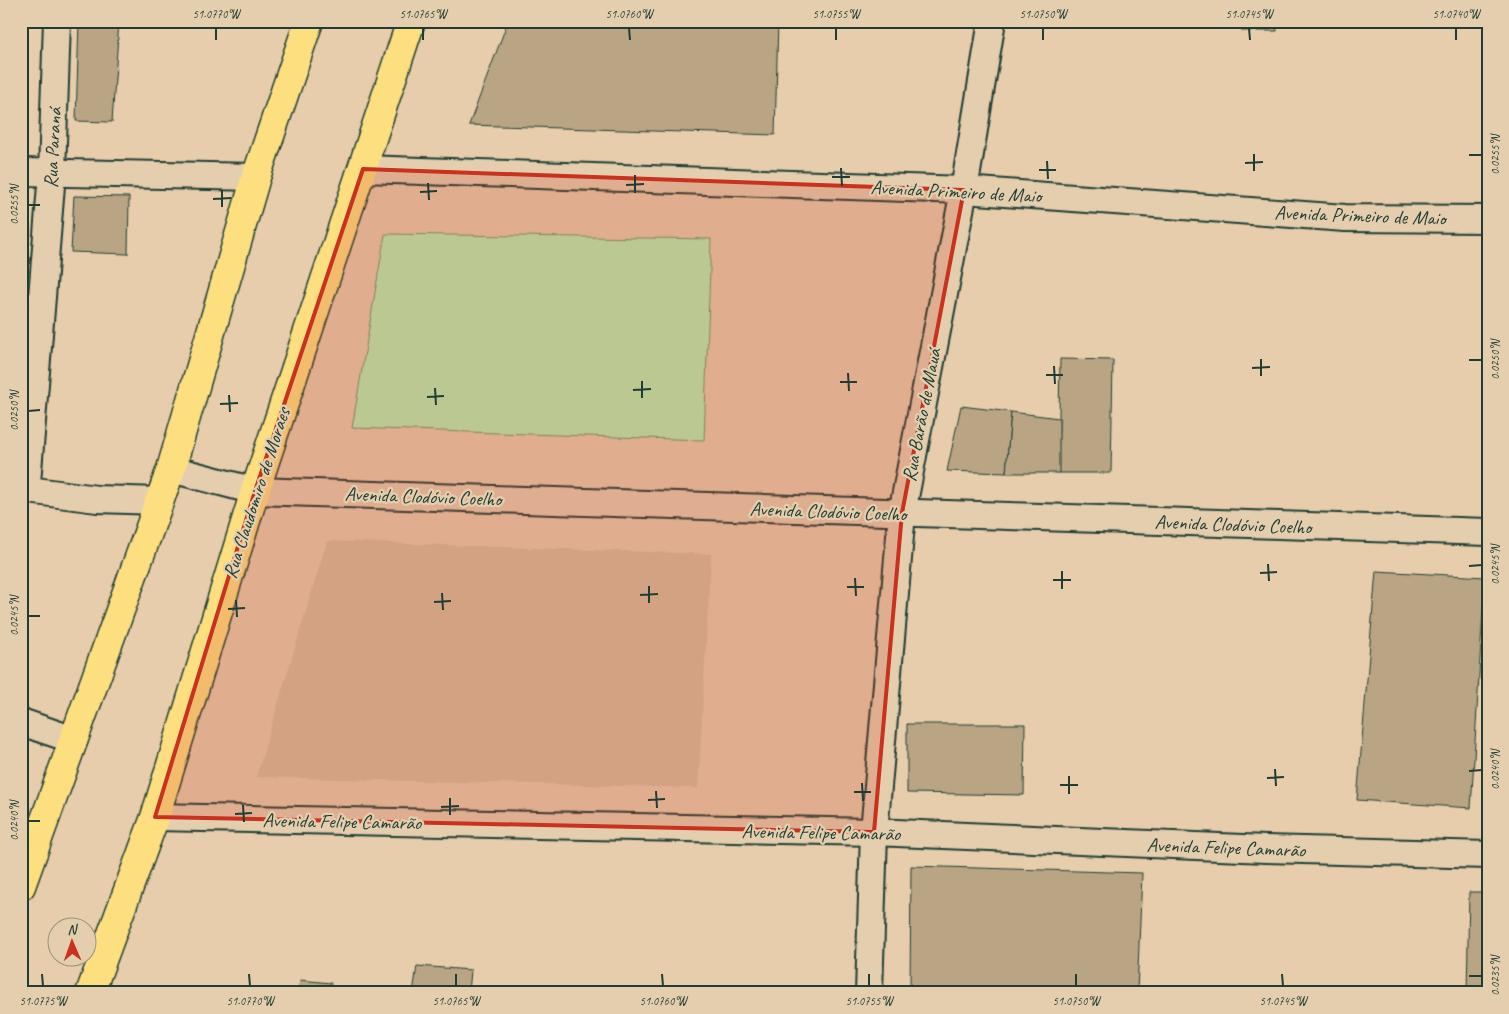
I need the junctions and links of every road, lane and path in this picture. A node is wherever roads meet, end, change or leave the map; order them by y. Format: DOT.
graph roads {
  1 [pos="58,21"];
  2 [pos="309,21"];
  3 [pos="411,21"];
  4 [pos="992,21"];
  5 [pos="363,169"];
  6 [pos="21,172"];
  7 [pos="52,173"];
  8 [pos="256,177"];
  9 [pos="964,190"];
  10 [pos="1488,219"];
  11 [pos="171,469"];
  12 [pos="255,491"];
  13 [pos="159,500"];
  14 [pos="902,513"];
  15 [pos="1488,532"];
  16 [pos="21,722"];
  17 [pos="74,740"];
  18 [pos="155,817"];
  19 [pos="874,832"];
  20 [pos="1488,855"];
  21 [pos="21,886"];
  22 [pos="90,993"];
  23 [pos="869,993"];
  1 -- 7 [label="street, Rua Paraná"];
  2 -- 8 [label="main road"];
  3 -- 5 [label="main road, Rua Claudomiro de Moraes"];
  4 -- 9 [label="street, Rua Barão de Mauá"];
  5 -- 9 [label="street, Avenida Primeiro de Maio"];
  5 -- 12 [label="main road, Rua Claudomiro de Moraes"];
  6 -- 7 [label="street"];
  7 -- 8 [label="street"];
  7 -- 13 [label="street, Rua Paraná"];
  8 -- 11 [label="main road"];
  9 -- 10 [label="street, Avenida Primeiro de Maio"];
  9 -- 14 [label="street, Rua Barão de Mauá"];
  11 -- 12 [label="street, Avenida Clodóvio Coelho"];
  11 -- 13 [label="main road"];
  12 -- 14 [label="street, Avenida Clodóvio Coelho"];
  12 -- 18 [label="main road, Rua Claudomiro de Moraes"];
  13 -- 17 [label="main road"];
  14 -- 15 [label="street, Avenida Clodóvio Coelho"];
  14 -- 19 [label="street, Rua Barão de Mauá"];
  16 -- 17 [label="street"];
  17 -- 21 [label="main road"];
  18 -- 19 [label="street, Avenida Felipe Camarão"];
  18 -- 22 [label="main road, Rua Claudomiro de Moraes"];
  19 -- 20 [label="street, Avenida Felipe Camarão"];
  19 -- 23 [label="street, Rua Barão de Mauá"];
}
